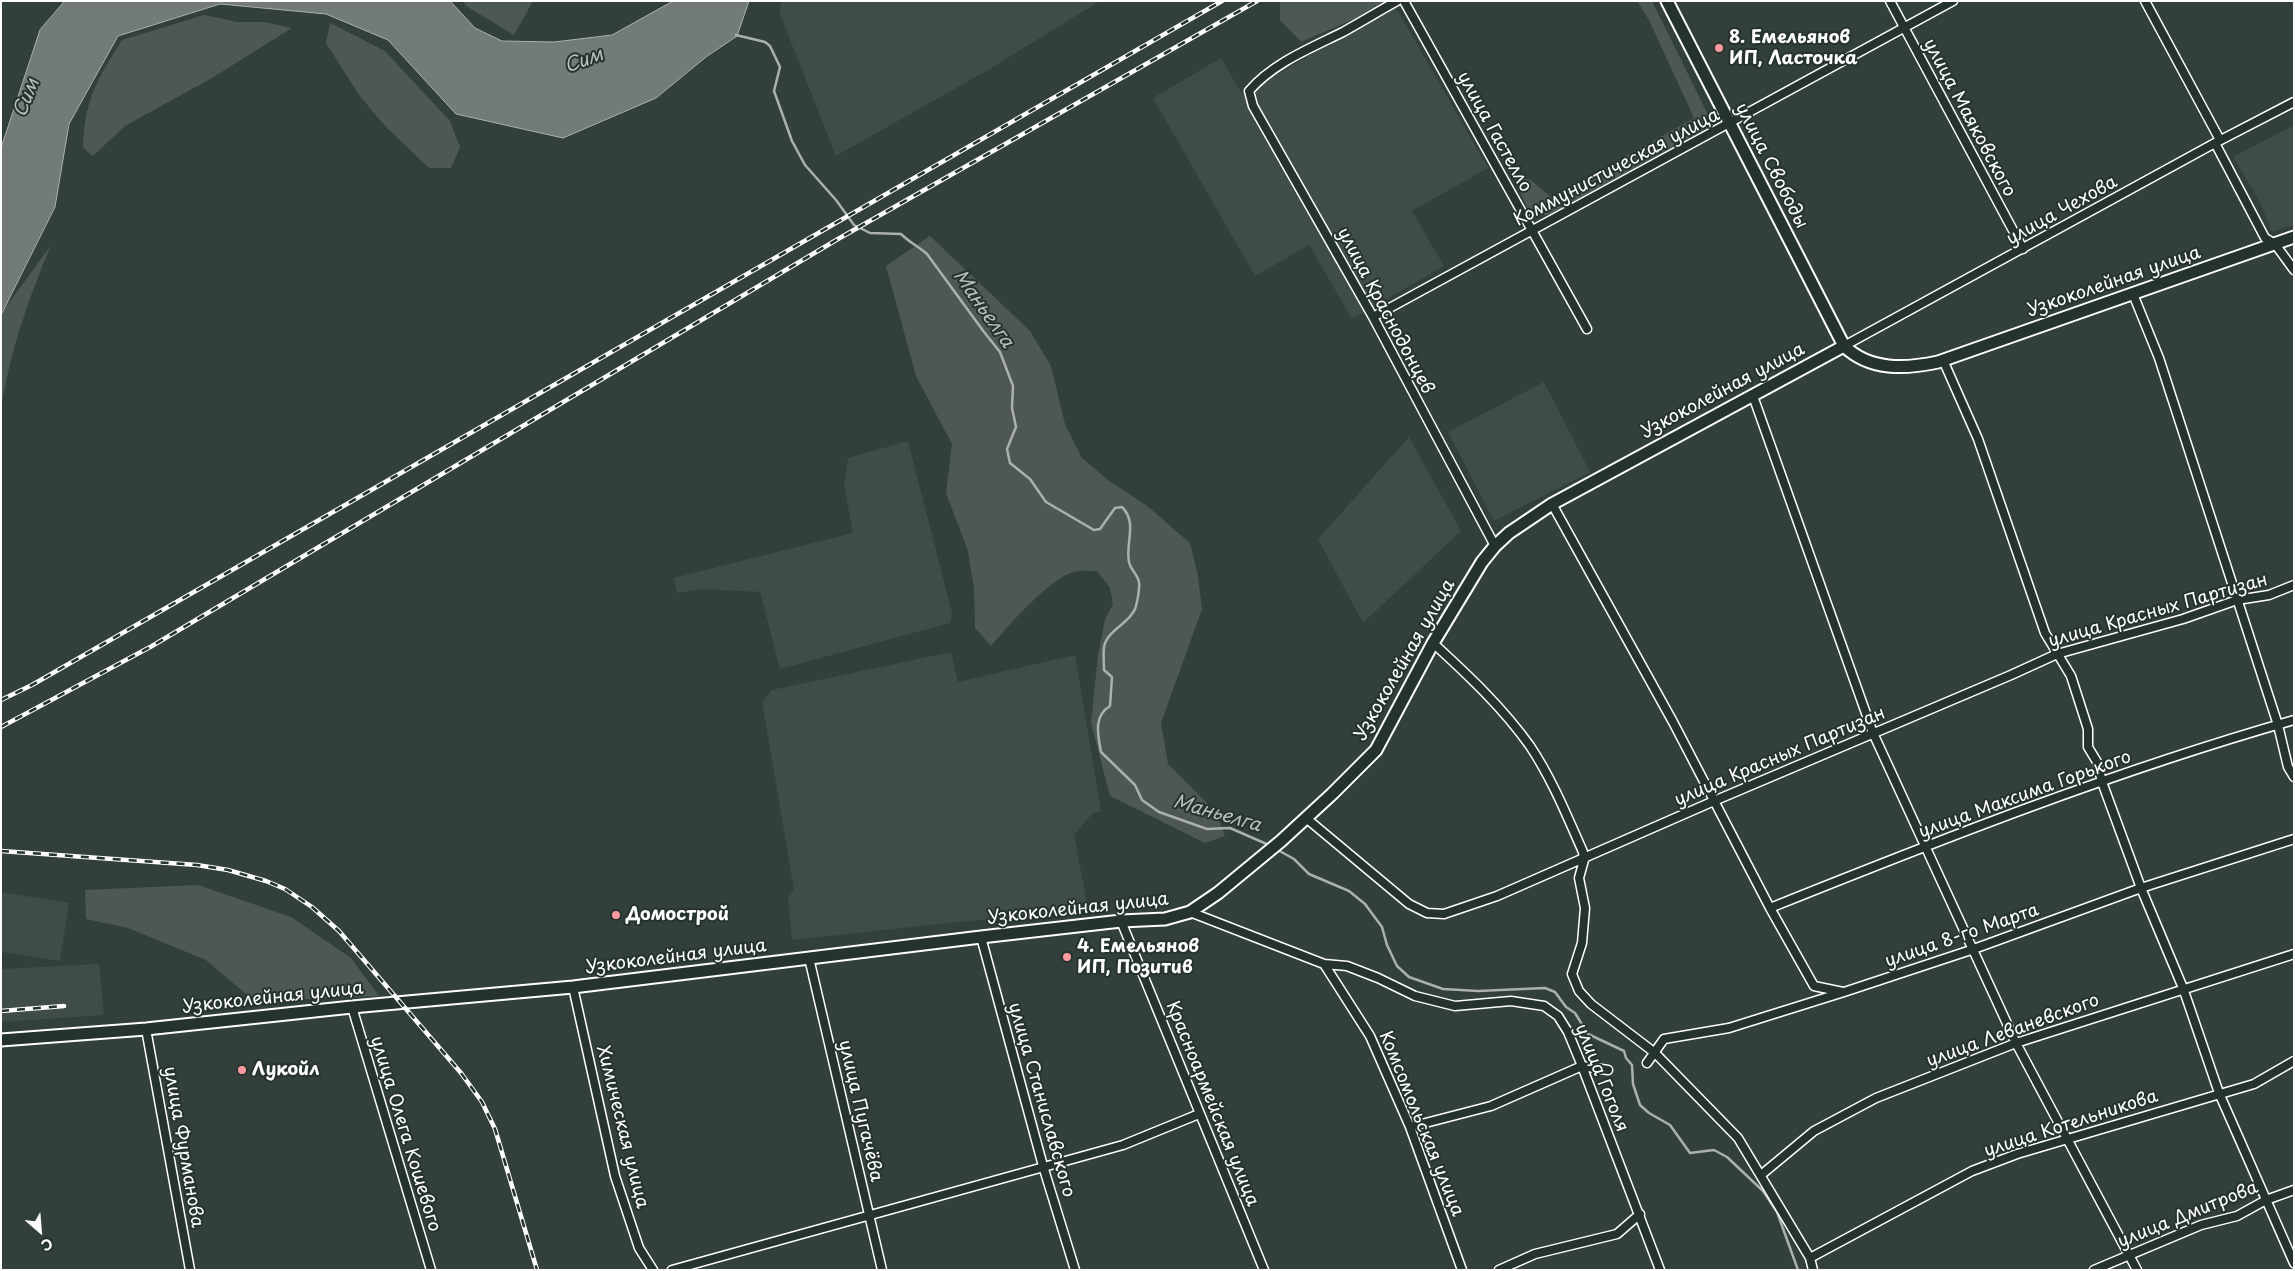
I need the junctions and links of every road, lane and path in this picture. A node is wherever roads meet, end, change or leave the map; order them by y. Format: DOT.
graph roads {
  1 [pos="1397,1"];
  2 [pos="1404,1"];
  3 [pos="1667,1"];
  4 [pos="1890,1"];
  5 [pos="1953,1"];
  6 [pos="2146,1"];
  7 [pos="1904,28"];
  8 [pos="2294,102"];
  9 [pos="1730,123"];
  10 [pos="2218,141"];
  11 [pos="1533,231"];
  12 [pos="2294,237"];
  13 [pos="2275,244"];
  14 [pos="2023,249"];
  15 [pos="2294,270"];
  16 [pos="2133,294"];
  17 [pos="1373,317"];
  18 [pos="1587,329"];
  19 [pos="1844,346"];
  20 [pos="1943,360"];
  21 [pos="1753,396"];
  22 [pos="1552,504"];
  23 [pos="1495,546"];
  24 [pos="2294,585"];
  25 [pos="2237,600"];
  26 [pos="1433,643"];
  27 [pos="2057,654"];
  28 [pos="2294,720"];
  29 [pos="2278,725"];
  30 [pos="1873,733"];
  31 [pos="2294,777"];
  32 [pos="2102,782"];
  33 [pos="1714,801"];
  34 [pos="1306,818"];
  35 [pos="2294,839"];
  36 [pos="1926,846"];
  37 [pos="1584,860"];
  38 [pos="2142,888"];
  39 [pos="1770,908"];
  40 [pos="1190,912"];
  41 [pos="1121,921"];
  42 [pos="980,937"];
  43 [pos="1971,950"];
  44 [pos="2294,954"];
  45 [pos="809,958"];
  46 [pos="1324,964"];
  47 [pos="573,987"];
  48 [pos="2182,988"];
  49 [pos="1844,992"];
  50 [pos="352,1007"];
  51 [pos="146,1029"];
  52 [pos="1,1040"];
  53 [pos="2016,1043"];
  54 [pos="1654,1054"];
  55 [pos="2294,1061"];
  56 [pos="1647,1063"];
  57 [pos="1582,1066"];
  58 [pos="1608,1070"];
  59 [pos="2218,1093"];
  60 [pos="1200,1114"];
  61 [pos="1410,1127"];
  62 [pos="2068,1139"];
  63 [pos="1043,1166"];
  64 [pos="1761,1175"];
  65 [pos="2294,1190"];
  66 [pos="2266,1200"];
  67 [pos="1640,1214"];
  68 [pos="869,1216"];
  69 [pos="2129,1254"];
  70 [pos="1810,1258"];
  71 [pos="2294,1264"];
  72 [pos="190,1270"];
  73 [pos="431,1270"];
  74 [pos="652,1270"];
  75 [pos="672,1270"];
  76 [pos="882,1270"];
  77 [pos="1075,1270"];
  78 [pos="1264,1270"];
  79 [pos="1462,1270"];
  80 [pos="1499,1270"];
  81 [pos="1660,1270"];
  82 [pos="1813,1270"];
  83 [pos="2094,1270"];
  84 [pos="2138,1270"];
  1 -- 17 [label="street, улица Краснодонцев"];
  2 -- 11 [label="street, улица Гастелло"];
  3 -- 9 [label="street, улица Свободы"];
  4 -- 7 [label="street, улица Маяковского"];
  5 -- 7 [label="street, Коммунистическая улица"];
  6 -- 10 [label="street"];
  7 -- 9 [label="street, Коммунистическая улица"];
  7 -- 14 [label="street, улица Маяковского"];
  8 -- 10 [label="street, улица Чехова"];
  9 -- 11 [label="street, Коммунистическая улица"];
  9 -- 19 [label="street, улица Свободы"];
  10 -- 13 [label="street"];
  10 -- 14 [label="street, улица Чехова"];
  11 -- 17 [label="street, Коммунистическая улица"];
  11 -- 18 [label="street, улица Гастелло"];
  12 -- 13 [label="street, Узкоколейная улица"];
  13 -- 15 [label="street"];
  13 -- 16 [label="street, Узкоколейная улица"];
  14 -- 19 [label="street, улица Чехова"];
  16 -- 20 [label="street, Узкоколейная улица"];
  16 -- 25 [label="street"];
  17 -- 23 [label="street, улица Краснодонцев"];
  19 -- 20 [label="street, Узкоколейная улица"];
  19 -- 21 [label="street, Узкоколейная улица"];
  20 -- 27 [label="street"];
  21 -- 22 [label="street, Узкоколейная улица"];
  21 -- 30 [label="street"];
  22 -- 23 [label="street, Узкоколейная улица"];
  22 -- 33 [label="street"];
  23 -- 26 [label="street, Узкоколейная улица"];
  24 -- 25 [label="street, улица Красных Партизан"];
  25 -- 27 [label="street, улица Красных Партизан"];
  25 -- 29 [label="street"];
  26 -- 34 [label="street, Узкоколейная улица"];
  26 -- 37 [label="street"];
  27 -- 30 [label="street, улица Красных Партизан"];
  27 -- 32 [label="street"];
  28 -- 29 [label="street, улица Максима Горького"];
  29 -- 31 [label="street"];
  29 -- 32 [label="street, улица Максима Горького"];
  30 -- 33 [label="street, улица Красных Партизан"];
  30 -- 36 [label="street"];
  32 -- 36 [label="street, улица Максима Горького"];
  32 -- 38 [label="street"];
  33 -- 37 [label="street, улица Красных Партизан"];
  33 -- 39 [label="street"];
  34 -- 37 [label="street, улица Красных Партизан"];
  34 -- 40 [label="street, Узкоколейная улица"];
  35 -- 38 [label="street, улица 8-го Марта"];
  36 -- 39 [label="street, улица Максима Горького"];
  36 -- 43 [label="street"];
  37 -- 54 [label="street"];
  38 -- 43 [label="street, улица 8-го Марта"];
  38 -- 48 [label="street"];
  39 -- 49 [label="street"];
  40 -- 41 [label="street, Узкоколейная улица"];
  40 -- 46 [label="street"];
  41 -- 42 [label="street, Узкоколейная улица"];
  41 -- 60 [label="street, Красноармейская улица"];
  42 -- 45 [label="street, Узкоколейная улица"];
  42 -- 63 [label="street, улица Станиславского"];
  43 -- 49 [label="street, улица 8-го Марта"];
  43 -- 53 [label="street"];
  44 -- 48 [label="street, улица Леваневского"];
  45 -- 47 [label="street, Узкоколейная улица"];
  45 -- 68 [label="street, улица Пугачёва"];
  46 -- 57 [label="street, улица Гоголя"];
  46 -- 61 [label="street, Комсомольская улица"];
  47 -- 50 [label="street, Узкоколейная улица"];
  47 -- 74 [label="street, Химическая улица"];
  48 -- 53 [label="street, улица Леваневского"];
  48 -- 59 [label="street"];
  49 -- 54 [label="street, улица 8-го Марта"];
  50 -- 51 [label="street, Узкоколейная улица"];
  50 -- 73 [label="street, улица Олега Кошевого"];
  51 -- 52 [label="street, Узкоколейная улица"];
  51 -- 72 [label="street, улица Фурманова"];
  53 -- 62 [label="street"];
  53 -- 64 [label="street, улица Леваневского"];
  54 -- 56 [label="street, улица 8-го Марта"];
  54 -- 64 [label="street"];
  55 -- 59 [label="street, улица Котельникова"];
  57 -- 58 [label="street"];
  57 -- 61 [label="street"];
  57 -- 67 [label="street, улица Гоголя"];
  59 -- 62 [label="street, улица Котельникова"];
  59 -- 66 [label="street"];
  60 -- 63 [label="street"];
  60 -- 78 [label="street, Красноармейская улица"];
  61 -- 79 [label="street, Комсомольская улица"];
  62 -- 69 [label="street"];
  62 -- 70 [label="street, улица Котельникова"];
  63 -- 68 [label="street"];
  63 -- 77 [label="street, улица Станиславского"];
  64 -- 70 [label="street"];
  65 -- 66 [label="street, улица Дмитрова"];
  66 -- 69 [label="street, улица Дмитрова"];
  66 -- 71 [label="street"];
  67 -- 80 [label="street"];
  67 -- 81 [label="street, улица Гоголя"];
  68 -- 75 [label="street"];
  68 -- 76 [label="street, улица Пугачёва"];
  69 -- 83 [label="street, улица Дмитрова"];
  69 -- 84 [label="street"];
  70 -- 82 [label="street"];
}
